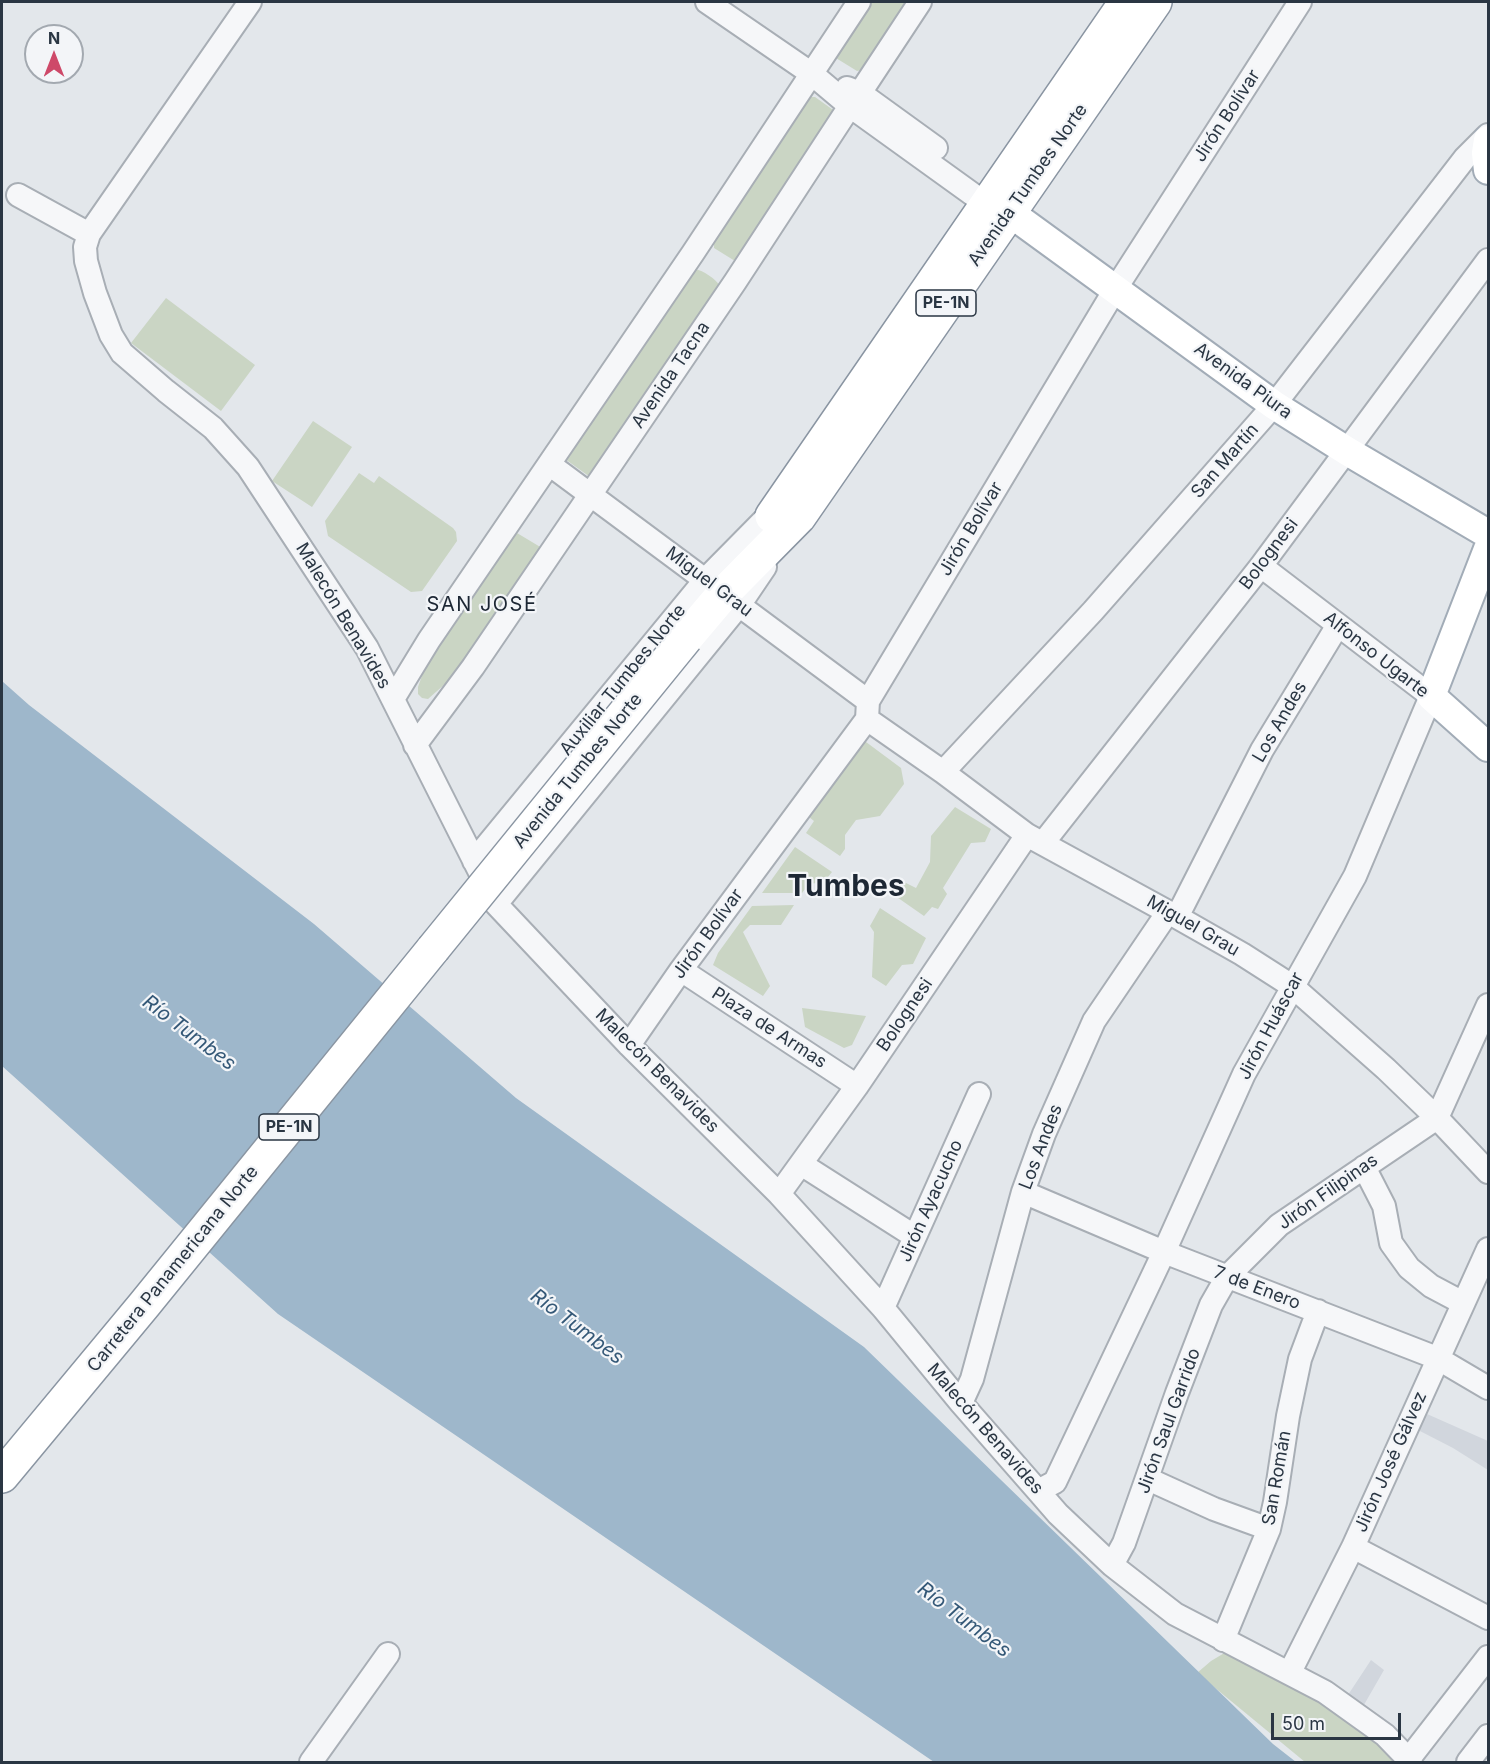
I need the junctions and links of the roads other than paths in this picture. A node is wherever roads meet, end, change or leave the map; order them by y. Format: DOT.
graph roads {
  1 [pos="250,2"];
  2 [pos="707,2"];
  3 [pos="859,2"];
  4 [pos="920,2"];
  5 [pos="1126,2"];
  6 [pos="1155,2"];
  7 [pos="1300,2"];
  8 [pos="812,74"];
  9 [pos="855,100"];
  10 [pos="1488,137"];
  11 [pos="1488,170"];
  12 [pos="18,195"];
  13 [pos="997,203"];
  14 [pos="89,234"];
  15 [pos="1488,260"];
  16 [pos="1116,288"];
  17 [pos="1274,405"];
  18 [pos="1347,451"];
  19 [pos="549,464"];
  20 [pos="590,494"];
  21 [pos="1488,534"];
  22 [pos="1488,549"];
  23 [pos="1261,566"];
  24 [pos="723,592"];
  25 [pos="1338,625"];
  26 [pos="1431,696"];
  27 [pos="393,699"];
  28 [pos="868,710"];
  29 [pos="415,745"];
  30 [pos="1488,747"];
  31 [pos="943,772"];
  32 [pos="1035,839"];
  33 [pos="474,861"];
  34 [pos="496,904"];
  35 [pos="1172,914"];
  36 [pos="433,949"];
  37 [pos="681,970"];
  38 [pos="1292,986"];
  39 [pos="1488,1005"];
  40 [pos="629,1045"];
  41 [pos="857,1086"];
  42 [pos="979,1094"];
  43 [pos="1437,1118"];
  44 [pos="801,1164"];
  45 [pos="1364,1167"];
  46 [pos="1488,1172"];
  47 [pos="1023,1192"];
  48 [pos="779,1194"];
  49 [pos="914,1236"];
  50 [pos="1488,1249"];
  51 [pos="1164,1252"];
  52 [pos="1227,1277"];
  53 [pos="1463,1303"];
  54 [pos="883,1308"];
  55 [pos="1318,1311"];
  56 [pos="1437,1358"];
  57 [pos="1488,1388"];
  58 [pos="962,1403"];
  59 [pos="2,1476"];
  60 [pos="1148,1479"];
  61 [pos="1038,1491"];
  62 [pos="1269,1529"];
  63 [pos="1353,1547"];
  64 [pos="1112,1565"];
  65 [pos="1488,1618"];
  66 [pos="1223,1640"];
  67 [pos="388,1654"];
  68 [pos="1488,1658"];
  69 [pos="1290,1672"];
  70 [pos="1488,1736"];
  71 [pos="1410,1761"];
  72 [pos="311,1762"];
  73 [pos="1468,1762"];
  1 -- 14 [label="street"];
  2 -- 8 [label="street, Avenida Piura"];
  3 -- 8 [label="street"];
  4 -- 9 [label="street, Avenida Tacna"];
  5 -- 13 [label="highway, Avenida Tumbes Norte / PE-1N"];
  6 -- 13 [label="highway, Avenida Tumbes Norte / PE-1N"];
  7 -- 16 [label="street, Jirón Bolívar"];
  8 -- 9 [label="street, Avenida Piura"];
  8 -- 19 [label="street"];
  9 -- 13 [label="street, Avenida Piura"];
  9 -- 20 [label="street, Avenida Tacna"];
  10 -- 11 [label="main road"];
  10 -- 17 [label="street, San Martín"];
  12 -- 14 [label="street"];
  13 -- 16 [label="main road, Avenida Piura"];
  13 -- 24 [label="highway, Avenida Tumbes Norte / PE-1N"];
  14 -- 27 [label="street, Malecón Benavides"];
  15 -- 18 [label="street, Bolognesi"];
  16 -- 17 [label="main road, Avenida Piura"];
  16 -- 28 [label="street, Jirón Bolívar"];
  17 -- 18 [label="main road, Avenida Piura"];
  17 -- 31 [label="street, San Martín"];
  18 -- 21 [label="main road, Avenida Piura"];
  18 -- 23 [label="street, Bolognesi"];
  19 -- 20 [label="street, Miguel Grau"];
  19 -- 27 [label="street"];
  20 -- 24 [label="street, Miguel Grau"];
  20 -- 29 [label="street, Avenida Tacna"];
  22 -- 26 [label="main road, Jirón Huáscar"];
  23 -- 25 [label="street, Alfonso Ugarte"];
  23 -- 32 [label="street, Bolognesi"];
  24 -- 28 [label="street, Miguel Grau"];
  24 -- 33 [label="street, Auxiliar Tumbes Norte"];
  24 -- 34 [label="street"];
  24 -- 36 [label="highway, Avenida Tumbes Norte / PE-1N, bridge"];
  25 -- 26 [label="street, Alfonso Ugarte"];
  25 -- 35 [label="street, Los Andes"];
  26 -- 30 [label="main road, Alfonso Ugarte"];
  26 -- 38 [label="street, Jirón Huáscar"];
  27 -- 29 [label="street, Malecón Benavides"];
  28 -- 31 [label="street, Miguel Grau"];
  28 -- 37 [label="street, Jirón Bolívar"];
  29 -- 33 [label="street, Malecón Benavides"];
  31 -- 32 [label="street, Miguel Grau"];
  32 -- 35 [label="street, Miguel Grau"];
  32 -- 41 [label="street, Bolognesi"];
  33 -- 34 [label="street, Malecón Benavides"];
  34 -- 40 [label="street, Malecón Benavides"];
  35 -- 38 [label="street, Miguel Grau"];
  35 -- 47 [label="street, Los Andes"];
  36 -- 59 [label="highway, Carretera Panamericana Norte / PE-1N"];
  37 -- 40 [label="street, Jirón Bolívar"];
  37 -- 41 [label="street, Plaza de Armas"];
  38 -- 43 [label="street, Miguel Grau"];
  38 -- 51 [label="street, Jirón Huáscar"];
  39 -- 43 [label="street"];
  40 -- 48 [label="street, Malecón Benavides"];
  41 -- 44 [label="street, Bolognesi"];
  42 -- 49 [label="street, Jirón Ayacucho"];
  43 -- 45 [label="street, Jirón Filipinas"];
  43 -- 46 [label="street, Miguel Grau"];
  44 -- 48 [label="street, Bolognesi"];
  44 -- 49 [label="street"];
  45 -- 52 [label="street, Jirón Filipinas"];
  45 -- 53 [label="street"];
  47 -- 51 [label="street, 7 de Enero"];
  47 -- 58 [label="street, Los Andes"];
  48 -- 54 [label="street, Malecón Benavides"];
  49 -- 54 [label="street, Jirón Ayacucho"];
  50 -- 53 [label="street, Jirón José Gálvez"];
  51 -- 52 [label="street, 7 de Enero"];
  51 -- 61 [label="street, Jirón Huáscar"];
  52 -- 55 [label="street, 7 de Enero"];
  52 -- 60 [label="street, Jirón Saul Garrido"];
  53 -- 56 [label="street, Jirón José Gálvez"];
  54 -- 58 [label="street, Malecón Benavides"];
  55 -- 56 [label="street, 7 de Enero"];
  55 -- 62 [label="street, San Román"];
  56 -- 57 [label="street, 7 de Enero"];
  56 -- 63 [label="street, Jirón José Gálvez"];
  58 -- 61 [label="street, Malecón Benavides"];
  60 -- 62 [label="street"];
  60 -- 64 [label="street, Jirón Saul Garrido"];
  61 -- 64 [label="street, Malecón Benavides"];
  62 -- 66 [label="street, San Román"];
  63 -- 65 [label="street"];
  63 -- 69 [label="street, Jirón José Gálvez"];
  64 -- 66 [label="street, Malecón Benavides"];
  66 -- 69 [label="street, Malecón Benavides"];
  67 -- 72 [label="street"];
  68 -- 71 [label="street"];
  69 -- 71 [label="street, Malecón Benavides"];
  70 -- 73 [label="street"];
}
